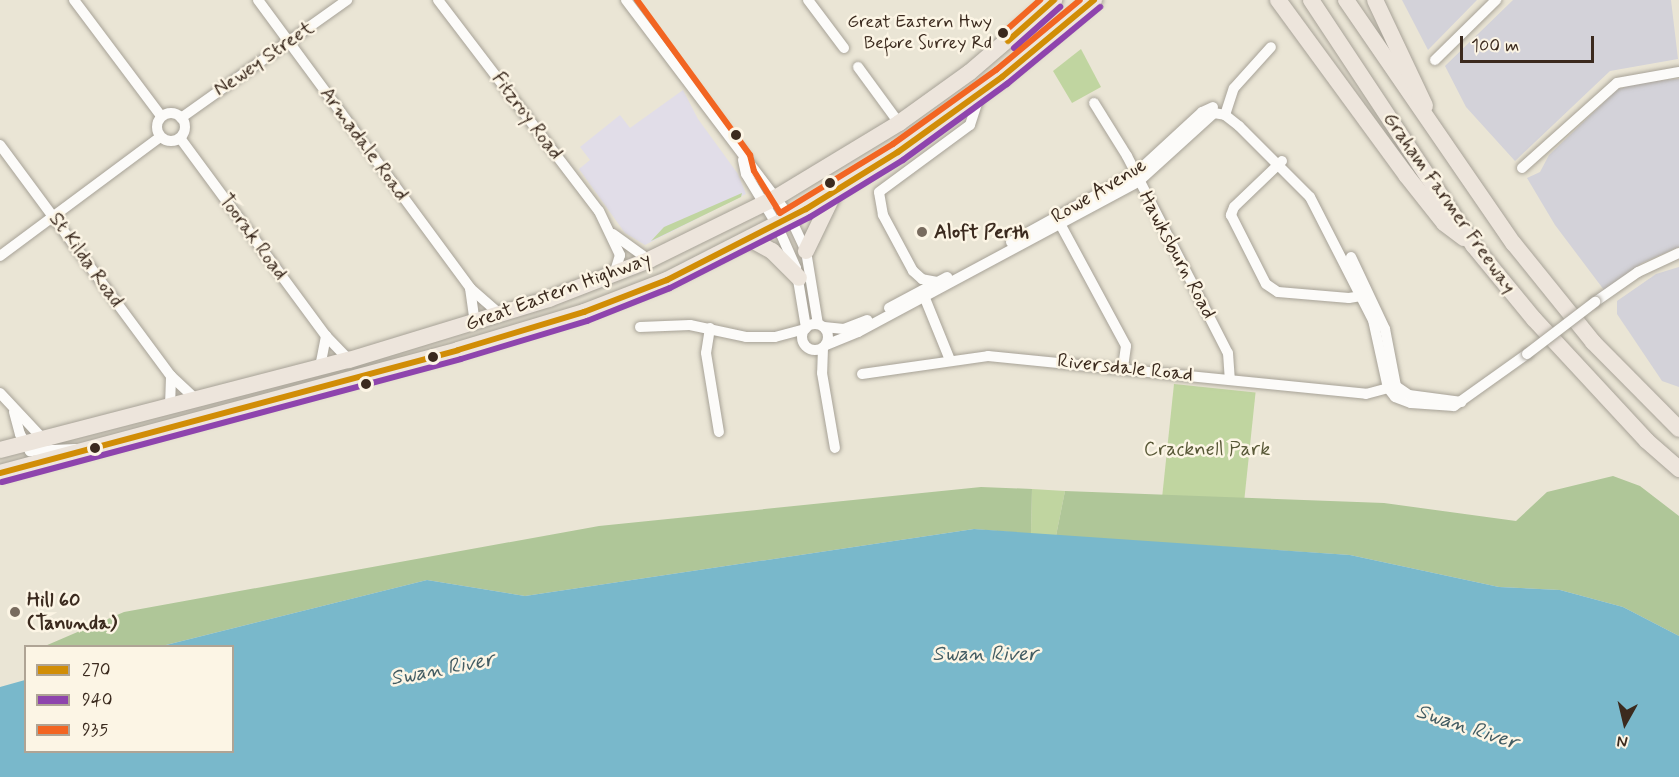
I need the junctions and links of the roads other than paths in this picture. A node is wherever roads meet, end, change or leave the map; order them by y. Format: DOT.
graph roads {
  1 [pos="74,0"];
  2 [pos="258,0"];
  3 [pos="347,0"];
  4 [pos="438,0"];
  5 [pos="626,0"];
  6 [pos="808,0"];
  7 [pos="1054,0"];
  8 [pos="1094,0"];
  9 [pos="1278,0"];
  10 [pos="1311,0"];
  11 [pos="1346,0"];
  12 [pos="1375,0"];
  13 [pos="1496,0"];
  14 [pos="290,42"];
  15 [pos="1271,47"];
  16 [pos="844,48"];
  17 [pos="1436,60"];
  18 [pos="858,67"];
  19 [pos="1679,72"];
  20 [pos="980,94"];
  21 [pos="1094,103"];
  22 [pos="1226,111"];
  23 [pos="161,116"];
  24 [pos="181,118"];
  25 [pos="899,123"];
  26 [pos="1437,135"];
  27 [pos="160,137"];
  28 [pos="180,138"];
  29 [pos="0,145"];
  30 [pos="1281,163"];
  31 [pos="1522,168"];
  32 [pos="1137,177"];
  33 [pos="835,192"];
  34 [pos="771,200"];
  35 [pos="52,214"];
  36 [pos="784,221"];
  37 [pos="1058,221"];
  38 [pos="612,234"];
  39 [pos="750,239"];
  40 [pos="1474,246"];
  41 [pos="806,251"];
  42 [pos="1679,253"];
  43 [pos="0,256"];
  44 [pos="649,260"];
  45 [pos="614,275"];
  46 [pos="799,278"];
  47 [pos="937,282"];
  48 [pos="470,288"];
  49 [pos="923,293"];
  50 [pos="1366,295"];
  51 [pos="501,315"];
  52 [pos="475,322"];
  53 [pos="821,326"];
  54 [pos="640,327"];
  55 [pos="710,328"];
  56 [pos="805,328"];
  57 [pos="326,336"];
  58 [pos="775,337"];
  59 [pos="824,346"];
  60 [pos="806,347"];
  61 [pos="349,360"];
  62 [pos="950,360"];
  63 [pos="320,367"];
  64 [pos="1124,367"];
  65 [pos="822,373"];
  66 [pos="862,374"];
  67 [pos="171,376"];
  68 [pos="1230,380"];
  69 [pos="1392,387"];
  70 [pos="0,393"];
  71 [pos="197,400"];
  72 [pos="170,406"];
  73 [pos="14,412"];
  74 [pos="1679,429"];
  75 [pos="719,432"];
  76 [pos="43,439"];
  77 [pos="25,444"];
  78 [pos="835,448"];
  79 [pos="0,450"];
  80 [pos="83,451"];
  81 [pos="1679,469"];
  82 [pos="0,473"];
  1 -- 23 [label="street"];
  2 -- 14 [label="street, Armadale Road"];
  3 -- 14 [label="street, Newey Street"];
  4 -- 38 [label="street, Fitzroy Road"];
  5 -- 34 [label="street"];
  6 -- 16 [label="street"];
  7 -- 25 [label="highway, Great Eastern Highway"];
  8 -- 20 [label="highway, Great Eastern Highway"];
  9 -- 40 [label="highway"];
  10 -- 40 [label="highway, Graham Farmer Freeway"];
  11 -- 26 [label="highway, Graham Farmer Freeway"];
  12 -- 26 [label="highway"];
  13 -- 17 [label="street"];
  14 -- 24 [label="street, Newey Street"];
  14 -- 48 [label="street, Armadale Road"];
  15 -- 22 [label="street"];
  18 -- 25 [label="street"];
  19 -- 31 [label="street"];
  20 -- 33 [label="highway, Great Eastern Highway"];
  20 -- 47 [label="street"];
  21 -- 32 [label="street, Hawksburn Road"];
  22 -- 30 [label="street"];
  22 -- 32 [label="street, Rowe Avenue"];
  23 -- 24 [label="street"];
  23 -- 27 [label="street"];
  24 -- 28 [label="street"];
  25 -- 34 [label="highway, Great Eastern Highway"];
  26 -- 74 [label="highway, Graham Farmer Freeway"];
  27 -- 28 [label="street"];
  27 -- 35 [label="street"];
  28 -- 57 [label="street, Toorak Road"];
  29 -- 35 [label="street, St Kilda Road"];
  30 -- 50 [label="street"];
  30 -- 50 [label="street"];
  32 -- 37 [label="street, Rowe Avenue"];
  32 -- 68 [label="street, Hawksburn Road"];
  33 -- 36 [label="highway, Great Eastern Highway"];
  33 -- 41 [label="highway"];
  34 -- 36 [label="street"];
  34 -- 44 [label="highway, Great Eastern Highway"];
  35 -- 43 [label="street"];
  35 -- 67 [label="street, St Kilda Road"];
  36 -- 39 [label="highway, Great Eastern Highway"];
  36 -- 41 [label="street"];
  36 -- 46 [label="street"];
  37 -- 47 [label="street, Rowe Avenue"];
  37 -- 49 [label="street, Rowe Avenue"];
  37 -- 64 [label="street"];
  38 -- 44 [label="street, Fitzroy Road"];
  38 -- 45 [label="street, Fitzroy Road"];
  39 -- 46 [label="highway"];
  39 -- 80 [label="highway, Great Eastern Highway"];
  40 -- 81 [label="highway, Graham Farmer Freeway"];
  41 -- 53 [label="street"];
  42 -- 69 [label="street, bridge"];
  44 -- 45 [label="highway, Great Eastern Highway"];
  45 -- 51 [label="highway, Great Eastern Highway"];
  46 -- 56 [label="street"];
  47 -- 49 [label="street, Rowe Avenue"];
  48 -- 51 [label="street, Armadale Road"];
  48 -- 52 [label="street, Armadale Road"];
  49 -- 53 [label="street, Rowe Avenue"];
  49 -- 59 [label="street, Rowe Avenue"];
  49 -- 62 [label="street"];
  50 -- 69 [label="street"];
  51 -- 52 [label="highway, Great Eastern Highway"];
  52 -- 61 [label="highway, Great Eastern Highway"];
  53 -- 56 [label="street, Rowe Avenue"];
  53 -- 59 [label="street"];
  54 -- 55 [label="street"];
  55 -- 58 [label="street"];
  55 -- 75 [label="street"];
  56 -- 58 [label="street, Rowe Avenue"];
  56 -- 60 [label="street"];
  57 -- 61 [label="street, Toorak Road"];
  57 -- 63 [label="street"];
  58 -- 60 [label="street"];
  59 -- 60 [label="street"];
  59 -- 65 [label="street"];
  60 -- 65 [label="street"];
  61 -- 63 [label="highway, Great Eastern Highway"];
  62 -- 64 [label="street, Riversdale Road"];
  62 -- 66 [label="street, Riversdale Road"];
  63 -- 71 [label="highway, Great Eastern Highway"];
  64 -- 68 [label="street, Riversdale Road"];
  65 -- 78 [label="street"];
  67 -- 71 [label="street, St Kilda Road"];
  67 -- 72 [label="street"];
  68 -- 69 [label="street, Riversdale Road"];
  70 -- 73 [label="street"];
  71 -- 72 [label="highway, Great Eastern Highway"];
  72 -- 76 [label="highway, Great Eastern Highway"];
  73 -- 76 [label="street"];
  73 -- 77 [label="street"];
  76 -- 77 [label="highway, Great Eastern Highway"];
  77 -- 79 [label="highway, Great Eastern Highway"];
  77 -- 80 [label="street"];
  80 -- 82 [label="highway, Great Eastern Highway"];
}
